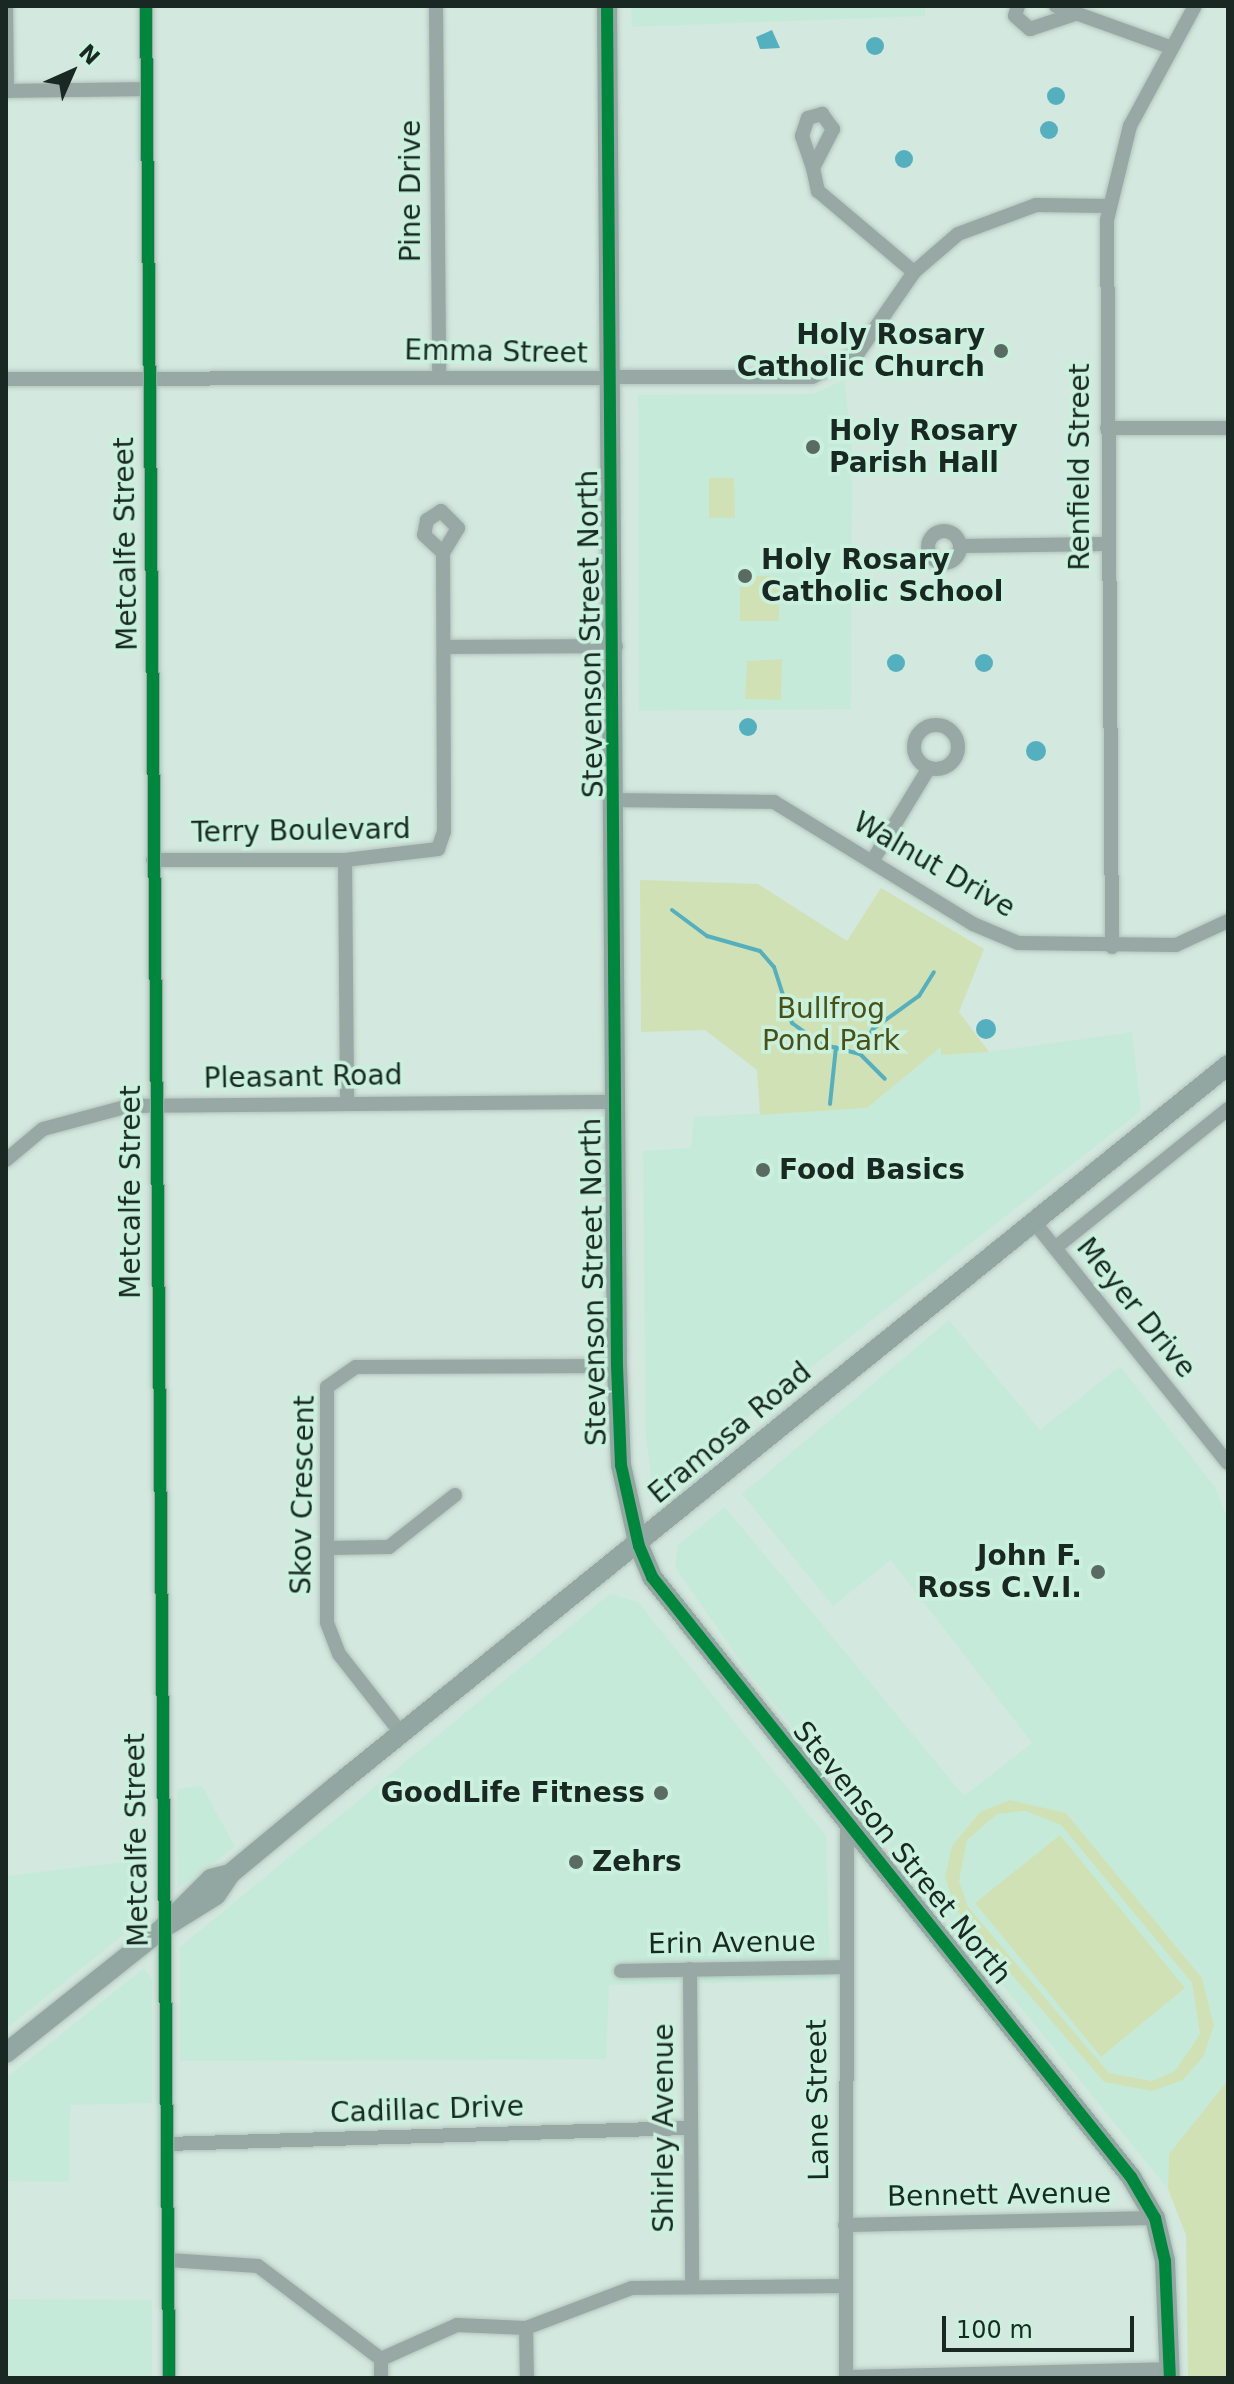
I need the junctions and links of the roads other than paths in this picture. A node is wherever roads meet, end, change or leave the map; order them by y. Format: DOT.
graph roads {
  1 [pos="6,6"];
  2 [pos="146,6"];
  3 [pos="436,6"];
  4 [pos="607,6"];
  5 [pos="1018,6"];
  6 [pos="1056,6"];
  7 [pos="1195,6"];
  8 [pos="1076,14"];
  9 [pos="1167,46"];
  10 [pos="146,89"];
  11 [pos="6,91"];
  12 [pos="813,168"];
  13 [pos="1109,206"];
  14 [pos="914,272"];
  15 [pos="439,376"];
  16 [pos="148,378"];
  17 [pos="6,379"];
  18 [pos="612,379"];
  19 [pos="1107,428"];
  20 [pos="1228,428"];
  21 [pos="1106,544"];
  22 [pos="961,546"];
  23 [pos="443,553"];
  24 [pos="616,646"];
  25 [pos="444,647"];
  26 [pos="929,768"];
  27 [pos="617,800"];
  28 [pos="153,860"];
  29 [pos="345,860"];
  30 [pos="873,860"];
  31 [pos="1228,921"];
  32 [pos="1112,947"];
  33 [pos="1228,1065"];
  34 [pos="347,1101"];
  35 [pos="616,1102"];
  36 [pos="156,1106"];
  37 [pos="1228,1109"];
  38 [pos="6,1160"];
  39 [pos="1034,1222"];
  40 [pos="1055,1248"];
  41 [pos="617,1366"];
  42 [pos="1228,1463"];
  43 [pos="455,1495"];
  44 [pos="639,1546"];
  45 [pos="327,1548"];
  46 [pos="401,1733"];
  47 [pos="847,1823"];
  48 [pos="163,1928"];
  49 [pos="843,1967"];
  50 [pos="690,1969"];
  51 [pos="621,1971"];
  52 [pos="6,2053"];
  53 [pos="689,2128"];
  54 [pos="167,2144"];
  55 [pos="1155,2218"];
  56 [pos="845,2225"];
  57 [pos="169,2260"];
  58 [pos="844,2286"];
  59 [pos="692,2287"];
  60 [pos="526,2328"];
  61 [pos="381,2359"];
  62 [pos="1170,2374"];
  63 [pos="169,2378"];
  64 [pos="381,2378"];
  65 [pos="527,2378"];
  66 [pos="846,2378"];
  1 -- 11 [label="street"];
  2 -- 10 [label="street, Metcalfe Street"];
  3 -- 15 [label="street, Pine Drive"];
  4 -- 18 [label="main road, Stevenson Street North"];
  5 -- 8 [label="street"];
  6 -- 8 [label="street"];
  7 -- 9 [label="street, Renfield Street"];
  8 -- 9 [label="street"];
  9 -- 13 [label="street, Renfield Street"];
  10 -- 11 [label="street"];
  10 -- 16 [label="street, Metcalfe Street"];
  12 -- 14 [label="street"];
  13 -- 14 [label="street, Emma Street"];
  13 -- 19 [label="street, Renfield Street"];
  14 -- 18 [label="street, Emma Street"];
  15 -- 16 [label="street, Emma Street"];
  15 -- 18 [label="street, Emma Street"];
  16 -- 17 [label="street, Emma Street"];
  16 -- 28 [label="street, Metcalfe Street"];
  18 -- 24 [label="main road, Stevenson Street North"];
  19 -- 20 [label="street"];
  19 -- 21 [label="street, Renfield Street"];
  21 -- 22 [label="street"];
  21 -- 32 [label="street, Renfield Street"];
  23 -- 25 [label="street, Terry Boulevard"];
  24 -- 25 [label="street"];
  24 -- 27 [label="main road, Stevenson Street North"];
  25 -- 29 [label="street, Terry Boulevard"];
  26 -- 30 [label="street"];
  27 -- 30 [label="street, Walnut Drive"];
  27 -- 35 [label="main road, Stevenson Street North"];
  28 -- 29 [label="street, Terry Boulevard"];
  28 -- 36 [label="street, Metcalfe Street"];
  29 -- 34 [label="street"];
  30 -- 32 [label="street, Walnut Drive"];
  31 -- 32 [label="street, Walnut Drive"];
  33 -- 39 [label="main road, Eramosa Road"];
  34 -- 35 [label="street, Pleasant Road"];
  34 -- 36 [label="street, Pleasant Road"];
  35 -- 41 [label="main road, Stevenson Street North"];
  36 -- 38 [label="street, Pleasant Road"];
  36 -- 48 [label="street, Metcalfe Street"];
  37 -- 40 [label="street"];
  39 -- 40 [label="street, Meyer Drive"];
  39 -- 44 [label="main road, Eramosa Road"];
  40 -- 42 [label="street, Meyer Drive"];
  41 -- 44 [label="main road, Stevenson Street North"];
  41 -- 45 [label="street, Skov Crescent"];
  43 -- 45 [label="street"];
  44 -- 46 [label="main road, Eramosa Road"];
  44 -- 47 [label="main road, Stevenson Street North"];
  45 -- 46 [label="street, Skov Crescent"];
  46 -- 48 [label="main road, Eramosa Road"];
  47 -- 49 [label="street, Lane Street"];
  47 -- 55 [label="main road, Stevenson Street North"];
  48 -- 52 [label="main road, Eramosa Road"];
  48 -- 54 [label="street, Metcalfe Street"];
  49 -- 50 [label="street, Erin Avenue"];
  49 -- 56 [label="street, Lane Street"];
  50 -- 51 [label="street, Erin Avenue"];
  50 -- 53 [label="street, Shirley Avenue"];
  53 -- 54 [label="street, Cadillac Drive"];
  53 -- 59 [label="street, Shirley Avenue"];
  54 -- 57 [label="street, Metcalfe Street"];
  55 -- 56 [label="street, Bennett Avenue"];
  55 -- 62 [label="main road, Stevenson Street North"];
  56 -- 58 [label="street, Lane Street"];
  57 -- 61 [label="street"];
  57 -- 63 [label="street, Metcalfe Street"];
  58 -- 59 [label="street"];
  58 -- 66 [label="street, Lane Street"];
  59 -- 60 [label="street"];
  60 -- 61 [label="street"];
  60 -- 65 [label="street"];
  61 -- 64 [label="street"];
  62 -- 66 [label="street"];
}
